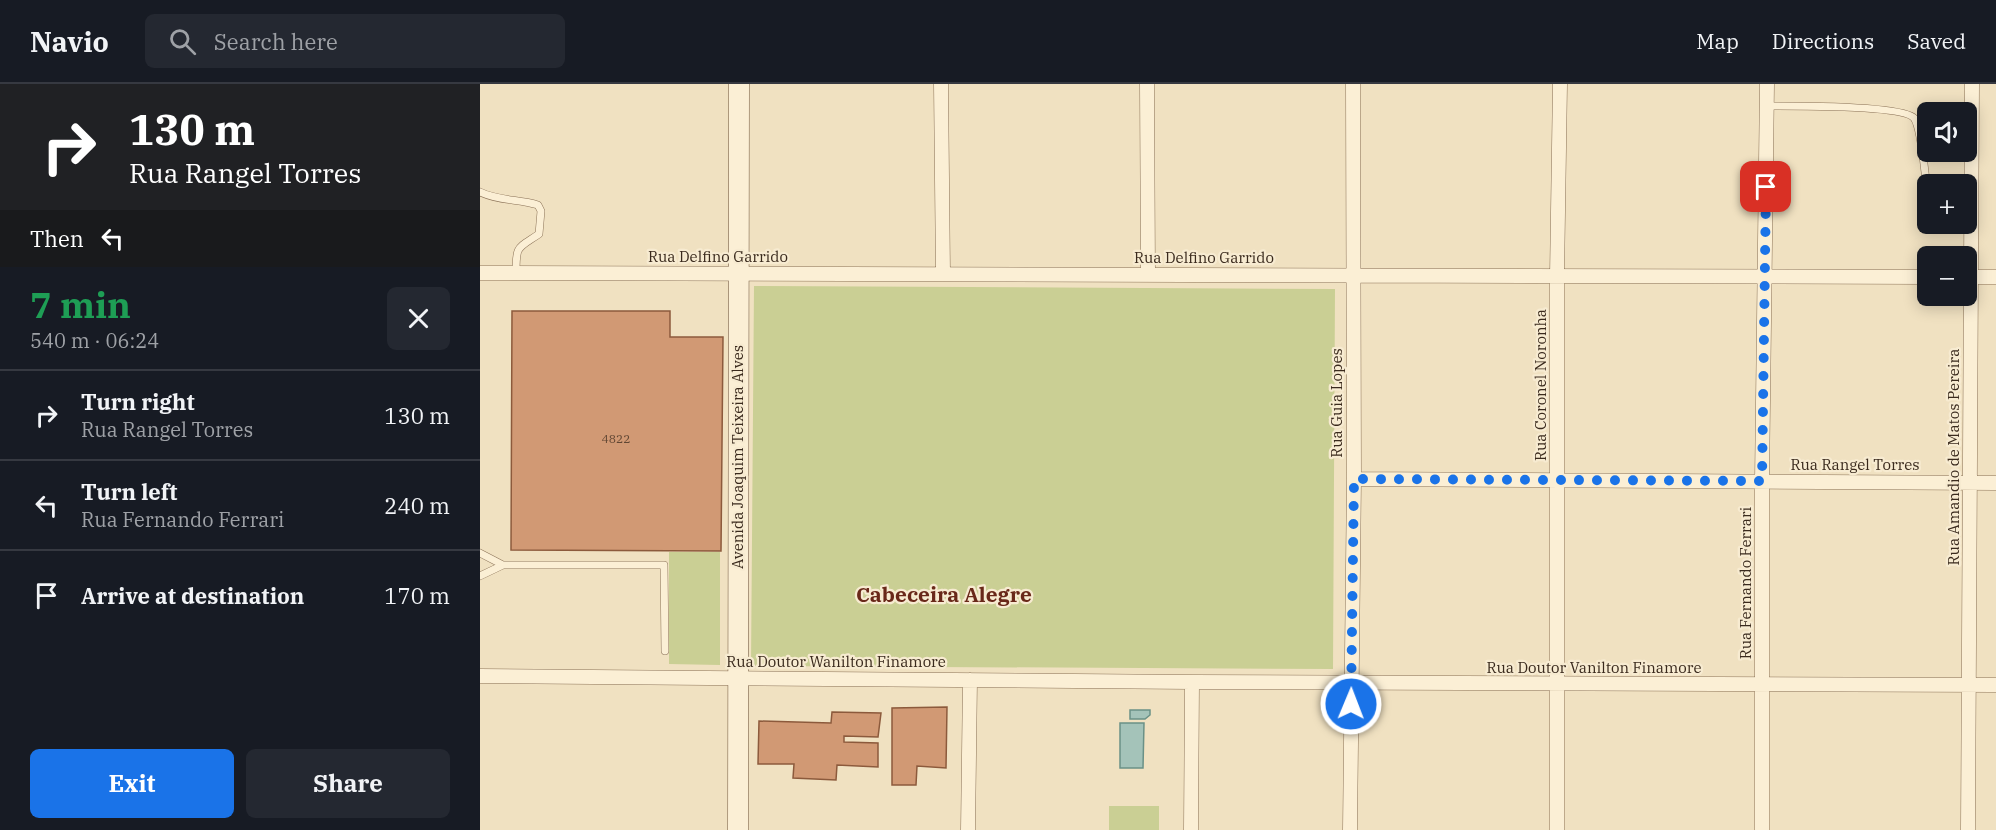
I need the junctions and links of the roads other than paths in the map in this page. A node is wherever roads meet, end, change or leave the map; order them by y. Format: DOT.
graph roads {
  1 [pos="739,84"];
  2 [pos="941,84"];
  3 [pos="1147,84"];
  4 [pos="1353,84"];
  5 [pos="1560,84"];
  6 [pos="1767,84"];
  7 [pos="1972,84"];
  8 [pos="1767,106"];
  9 [pos="1925,174"];
  10 [pos="480,192"];
  11 [pos="1969,246"];
  12 [pos="480,273"];
  13 [pos="516,273"];
  14 [pos="738,274"];
  15 [pos="943,274"];
  16 [pos="1148,275"];
  17 [pos="1352,275"];
  18 [pos="1557,276"];
  19 [pos="1766,276"];
  20 [pos="1917,277"];
  21 [pos="1977,277"];
  22 [pos="1996,277"];
  23 [pos="1969,306"];
  24 [pos="1354,479"];
  25 [pos="1558,480"];
  26 [pos="1762,481"];
  27 [pos="1970,483"];
  28 [pos="1996,483"];
  29 [pos="480,553"];
  30 [pos="503,565"];
  31 [pos="480,576"];
  32 [pos="665,651"];
  33 [pos="480,676"];
  34 [pos="738,678"];
  35 [pos="970,680"];
  36 [pos="1192,682"];
  37 [pos="1351,682"];
  38 [pos="1558,684"];
  39 [pos="1970,684"];
  40 [pos="1763,685"];
  41 [pos="1996,685"];
  42 [pos="738,830"];
  43 [pos="968,830"];
  44 [pos="1191,830"];
  45 [pos="1350,830"];
  46 [pos="1557,830"];
  47 [pos="1762,830"];
  48 [pos="1968,830"];
  1 -- 14 [label="street, Avenida Joaquim Teixeira Alves"];
  2 -- 15 [label="street"];
  3 -- 16 [label="street"];
  4 -- 17 [label="street, Rua Guia Lopes"];
  5 -- 18 [label="street, Rua Coronel Noronha"];
  6 -- 8 [label="street, Rua Fernando Ferrari"];
  7 -- 11 [label="street, Rua Amandio de Matos Pereira"];
  8 -- 9 [label="lane"];
  8 -- 19 [label="street, Rua Fernando Ferrari"];
  10 -- 13 [label="lane"];
  12 -- 13 [label="street, Rua Delfino Garrido"];
  13 -- 14 [label="street, Rua Delfino Garrido"];
  14 -- 15 [label="street, Rua Delfino Garrido"];
  14 -- 34 [label="street, Avenida Joaquim Teixeira Alves"];
  15 -- 16 [label="street, Rua Delfino Garrido"];
  16 -- 17 [label="street, Rua Delfino Garrido"];
  17 -- 18 [label="street, Rua Delfino Garrido"];
  17 -- 24 [label="street, Rua Guia Lopes"];
  18 -- 19 [label="street, Rua Delfino Garrido"];
  18 -- 25 [label="street, Rua Coronel Noronha"];
  19 -- 20 [label="street, Rua Delfino Garrido"];
  19 -- 26 [label="street, Rua Fernando Ferrari"];
  21 -- 22 [label="street"];
  23 -- 27 [label="street, Rua Amandio de Matos Pereira"];
  24 -- 25 [label="street, Rua Rangel Torres"];
  24 -- 37 [label="street, Rua Guia Lopes"];
  25 -- 26 [label="street, Rua Rangel Torres"];
  25 -- 38 [label="street, Rua Coronel Noronha"];
  26 -- 27 [label="street, Rua Rangel Torres"];
  26 -- 40 [label="street, Rua Fernando Ferrari"];
  27 -- 28 [label="street, Rua Rangel Torres"];
  27 -- 39 [label="street, Rua Amandio de Matos Pereira"];
  29 -- 30 [label="lane"];
  30 -- 31 [label="lane"];
  30 -- 32 [label="lane"];
  33 -- 34 [label="street, Rua Doutor Wanilton Finamore"];
  34 -- 35 [label="street, Rua Doutor Wanilton Finamore"];
  34 -- 42 [label="street, Avenida Joaquim Teixeira Alves"];
  35 -- 36 [label="street, Rua Doutor Wanilton Finamore"];
  35 -- 43 [label="street"];
  36 -- 37 [label="street, Rua Doutor Vanilton Finamore"];
  36 -- 44 [label="street"];
  37 -- 38 [label="street, Rua Doutor Vanilton Finamore"];
  37 -- 45 [label="street, Rua Guia Lopes"];
  38 -- 40 [label="street, Rua Doutor Vanilton Finamore"];
  38 -- 46 [label="street, Rua Coronel Noronha"];
  39 -- 40 [label="street, Rua Doutor Vanilton Finamore"];
  39 -- 41 [label="street, Rua Doutor Vanilton Finamore"];
  39 -- 48 [label="street, Rua Amandio de Matos Pereira"];
  40 -- 47 [label="street, Rua Fernando Ferrari"];
}
